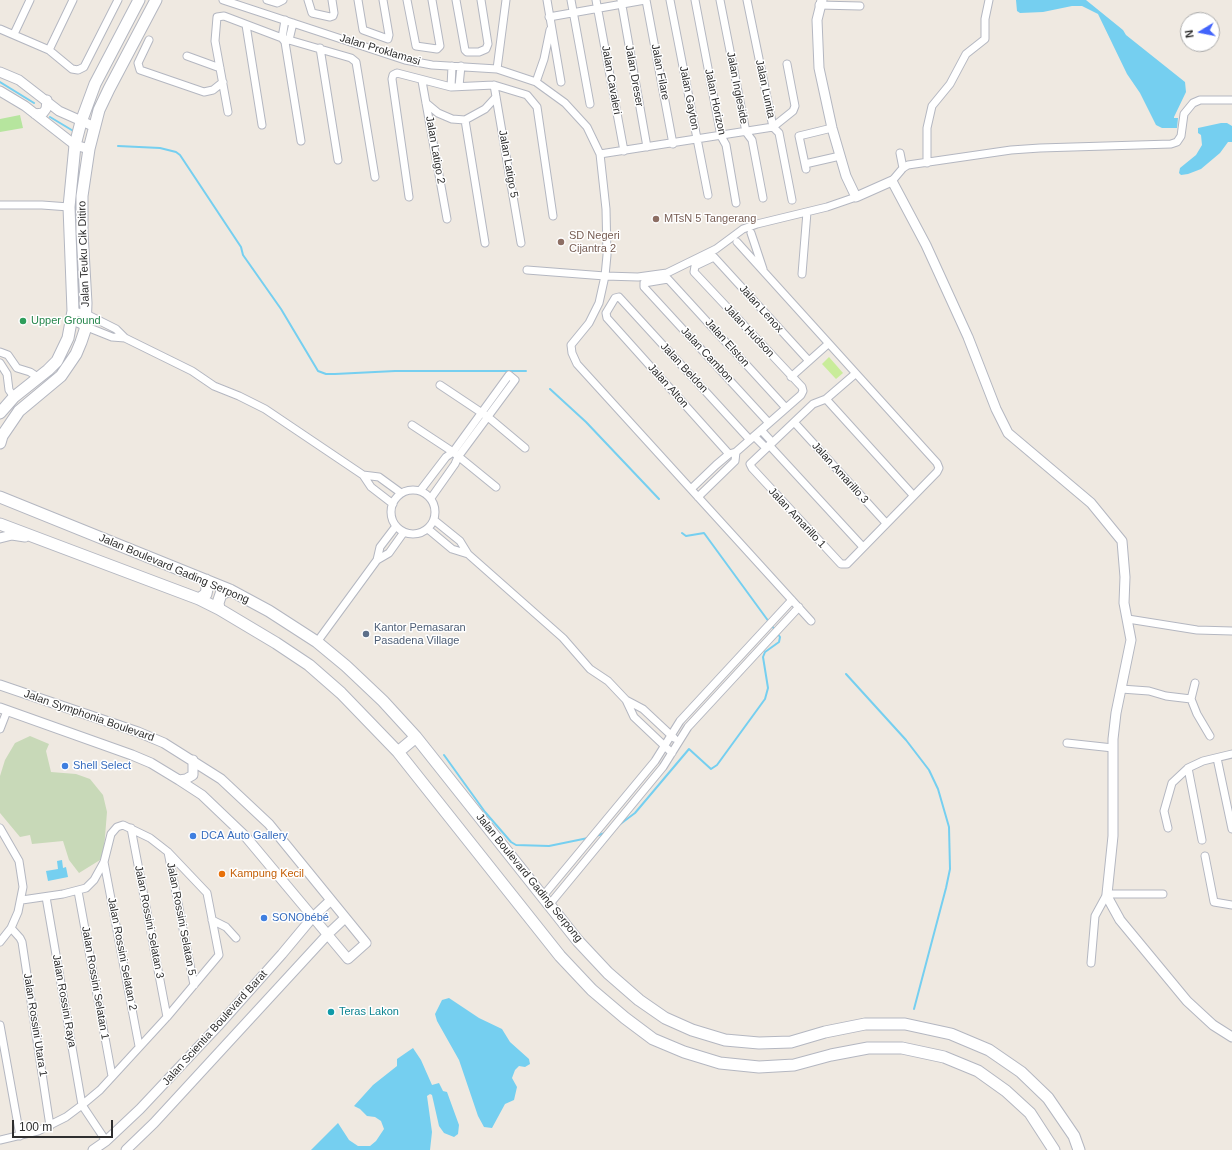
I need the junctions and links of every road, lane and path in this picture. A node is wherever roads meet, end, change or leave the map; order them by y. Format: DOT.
graph roads {
  1 [pos="30,0"];
  2 [pos="73,0"];
  3 [pos="118,0"];
  4 [pos="139,0"];
  5 [pos="156,0"];
  6 [pos="223,0"];
  7 [pos="267,0"];
  8 [pos="283,0"];
  9 [pos="332,0"];
  10 [pos="358,0"];
  11 [pos="383,0"];
  12 [pos="407,0"];
  13 [pos="432,0"];
  14 [pos="456,0"];
  15 [pos="482,0"];
  16 [pos="506,0"];
  17 [pos="546,0"];
  18 [pos="571,0"];
  19 [pos="596,0"];
  20 [pos="645,0"];
  21 [pos="670,0"];
  22 [pos="695,0"];
  23 [pos="720,0"];
  24 [pos="747,0"];
  25 [pos="989,0"];
  26 [pos="235,2"];
  27 [pos="621,2"];
  28 [pos="308,3"];
  29 [pos="820,3"];
  30 [pos="860,6"];
  31 [pos="598,8"];
  32 [pos="573,13"];
  33 [pos="549,17"];
  34 [pos="285,20"];
  35 [pos="293,23"];
  36 [pos="246,25"];
  37 [pos="551,25"];
  38 [pos="0,29"];
  39 [pos="14,34"];
  40 [pos="149,40"];
  41 [pos="286,40"];
  42 [pos="320,48"];
  43 [pos="48,50"];
  44 [pos="187,56"];
  45 [pos="787,64"];
  46 [pos="452,66"];
  47 [pos="461,66"];
  48 [pos="220,68"];
  49 [pos="497,69"];
  50 [pos="0,72"];
  51 [pos="422,81"];
  52 [pos="223,82"];
  53 [pos="536,82"];
  54 [pos="561,82"];
  55 [pos="494,85"];
  56 [pos="451,86"];
  57 [pos="460,86"];
  58 [pos="0,91"];
  59 [pos="496,98"];
  60 [pos="47,100"];
  61 [pos="1232,100"];
  62 [pos="426,103"];
  63 [pos="590,104"];
  64 [pos="228,112"];
  65 [pos="35,114"];
  66 [pos="465,120"];
  67 [pos="81,122"];
  68 [pos="262,124"];
  69 [pos="95,127"];
  70 [pos="773,127"];
  71 [pos="832,128"];
  72 [pos="746,132"];
  73 [pos="721,136"];
  74 [pos="697,139"];
  75 [pos="301,141"];
  76 [pos="673,144"];
  77 [pos="75,145"];
  78 [pos="647,147"];
  79 [pos="88,149"];
  80 [pos="624,151"];
  81 [pos="900,153"];
  82 [pos="600,154"];
  83 [pos="840,156"];
  84 [pos="338,160"];
  85 [pos="927,163"];
  86 [pos="903,168"];
  87 [pos="375,177"];
  88 [pos="892,181"];
  89 [pos="708,196"];
  90 [pos="409,197"];
  91 [pos="763,198"];
  92 [pos="856,198"];
  93 [pos="792,200"];
  94 [pos="736,203"];
  95 [pos="0,205"];
  96 [pos="69,207"];
  97 [pos="807,212"];
  98 [pos="553,216"];
  99 [pos="447,219"];
  100 [pos="751,233"];
  101 [pos="485,242"];
  102 [pos="737,242"];
  103 [pos="521,243"];
  104 [pos="527,270"];
  105 [pos="694,272"];
  106 [pos="764,272"];
  107 [pos="802,274"];
  108 [pos="605,276"];
  109 [pos="668,279"];
  110 [pos="73,316"];
  111 [pos="607,318"];
  112 [pos="86,320"];
  113 [pos="125,338"];
  114 [pos="828,344"];
  115 [pos="0,352"];
  116 [pos="809,361"];
  117 [pos="0,363"];
  118 [pos="17,368"];
  119 [pos="7,374"];
  120 [pos="855,374"];
  121 [pos="792,377"];
  122 [pos="39,378"];
  123 [pos="440,385"];
  124 [pos="14,397"];
  125 [pos="826,399"];
  126 [pos="23,406"];
  127 [pos="786,408"];
  128 [pos="0,413"];
  129 [pos="485,415"];
  130 [pos="794,422"];
  131 [pos="769,423"];
  132 [pos="412,425"];
  133 [pos="761,430"];
  134 [pos="752,438"];
  135 [pos="0,443"];
  136 [pos="769,445"];
  137 [pos="525,448"];
  138 [pos="732,453"];
  139 [pos="456,454"];
  140 [pos="363,475"];
  141 [pos="496,488"];
  142 [pos="691,489"];
  143 [pos="420,491"];
  144 [pos="401,493"];
  145 [pos="913,495"];
  146 [pos="0,497"];
  147 [pos="698,497"];
  148 [pos="431,498"];
  149 [pos="393,504"];
  150 [pos="434,520"];
  151 [pos="886,523"];
  152 [pos="0,524"];
  153 [pos="396,526"];
  154 [pos="428,529"];
  155 [pos="404,532"];
  156 [pos="0,538"];
  157 [pos="42,539"];
  158 [pos="863,547"];
  159 [pos="468,554"];
  160 [pos="377,560"];
  161 [pos="206,580"];
  162 [pos="230,590"];
  163 [pos="199,600"];
  164 [pos="792,600"];
  165 [pos="799,607"];
  166 [pos="219,609"];
  167 [pos="1128,619"];
  168 [pos="811,621"];
  169 [pos="1232,631"];
  170 [pos="317,642"];
  171 [pos="1195,683"];
  172 [pos="0,686"];
  173 [pos="1121,689"];
  174 [pos="1191,699"];
  175 [pos="626,700"];
  176 [pos="4,709"];
  177 [pos="0,729"];
  178 [pos="671,735"];
  179 [pos="1210,736"];
  180 [pos="416,738"];
  181 [pos="678,742"];
  182 [pos="1067,743"];
  183 [pos="664,746"];
  184 [pos="1113,748"];
  185 [pos="398,752"];
  186 [pos="672,753"];
  187 [pos="1232,754"];
  188 [pos="1217,758"];
  189 [pos="193,760"];
  190 [pos="1188,768"];
  191 [pos="179,780"];
  192 [pos="131,828"];
  193 [pos="1168,828"];
  194 [pos="1232,829"];
  195 [pos="1,830"];
  196 [pos="1202,840"];
  197 [pos="168,852"];
  198 [pos="1205,856"];
  199 [pos="104,862"];
  200 [pos="78,891"];
  201 [pos="1107,894"];
  202 [pos="1163,894"];
  203 [pos="46,897"];
  204 [pos="22,900"];
  205 [pos="331,900"];
  206 [pos="546,900"];
  207 [pos="1232,905"];
  208 [pos="312,918"];
  209 [pos="345,918"];
  210 [pos="212,920"];
  211 [pos="11,928"];
  212 [pos="328,934"];
  213 [pos="236,938"];
  214 [pos="0,942"];
  215 [pos="1091,963"];
  216 [pos="194,985"];
  217 [pos="167,1017"];
  218 [pos="0,1025"];
  219 [pos="1232,1037"];
  220 [pos="139,1046"];
  221 [pos="112,1076"];
  222 [pos="82,1105"];
  223 [pos="50,1126"];
  224 [pos="20,1136"];
  225 [pos="0,1140"];
  226 [pos="106,1141"];
  227 [pos="93,1150"];
  228 [pos="126,1150"];
  229 [pos="1054,1150"];
  230 [pos="1079,1150"];
  1 -- 39 [label="street"];
  2 -- 43 [label="street"];
  3 -- 43 [label="street"];
  4 -- 67 [label="main road, Jalan Teuku Cik Ditiro"];
  5 -- 69 [label="main road, Jalan Teuku Cik Ditiro"];
  6 -- 26 [label="street, Jalan Proklamasi"];
  7 -- 8 [label="street"];
  9 -- 28 [label="street"];
  10 -- 11 [label="street"];
  12 -- 13 [label="street"];
  14 -- 15 [label="street"];
  16 -- 49 [label="street"];
  17 -- 33 [label="street"];
  18 -- 32 [label="street"];
  19 -- 31 [label="street, Jalan Cavaleri"];
  20 -- 27 [label="street"];
  20 -- 76 [label="street, Jalan Filare"];
  21 -- 74 [label="street, Jalan Gayton"];
  22 -- 73 [label="street, Jalan Horizon"];
  23 -- 72 [label="street, Jalan Ingleside"];
  24 -- 70 [label="street, Jalan Lunita"];
  25 -- 85 [label="street"];
  26 -- 34 [label="street, Jalan Proklamasi"];
  27 -- 31 [label="street"];
  27 -- 78 [label="street, Jalan Dreser"];
  29 -- 30 [label="street"];
  29 -- 71 [label="street"];
  31 -- 32 [label="street"];
  31 -- 80 [label="street, Jalan Cavaleri"];
  32 -- 33 [label="street"];
  32 -- 63 [label="street"];
  33 -- 37 [label="street"];
  34 -- 35 [label="street, Jalan Proklamasi"];
  34 -- 41 [label="street"];
  35 -- 41 [label="street"];
  35 -- 46 [label="street, Jalan Proklamasi"];
  36 -- 41 [label="street"];
  36 -- 48 [label="street"];
  36 -- 68 [label="street"];
  37 -- 53 [label="street"];
  37 -- 54 [label="street"];
  38 -- 39 [label="street"];
  39 -- 43 [label="street"];
  40 -- 52 [label="street"];
  41 -- 42 [label="street"];
  41 -- 75 [label="street"];
  42 -- 84 [label="street"];
  42 -- 87 [label="street"];
  44 -- 48 [label="street"];
  45 -- 70 [label="street"];
  46 -- 47 [label="street, Jalan Proklamasi"];
  46 -- 56 [label="street"];
  47 -- 49 [label="street, Jalan Proklamasi"];
  47 -- 57 [label="street"];
  48 -- 52 [label="street"];
  49 -- 53 [label="street, Jalan Proklamasi"];
  50 -- 60 [label="street"];
  51 -- 56 [label="street"];
  51 -- 62 [label="street, Jalan Latigo 2"];
  51 -- 90 [label="street"];
  52 -- 64 [label="street"];
  53 -- 82 [label="street, Jalan Proklamasi"];
  55 -- 57 [label="street"];
  55 -- 59 [label="street, Jalan Latigo 5"];
  55 -- 98 [label="street"];
  56 -- 57 [label="street"];
  58 -- 65 [label="street"];
  59 -- 66 [label="street"];
  59 -- 103 [label="street, Jalan Latigo 5"];
  60 -- 65 [label="street"];
  60 -- 67 [label="street"];
  61 -- 85 [label="street"];
  62 -- 66 [label="street"];
  62 -- 99 [label="street, Jalan Latigo 2"];
  65 -- 77 [label="street"];
  66 -- 101 [label="street"];
  67 -- 69 [label="street"];
  67 -- 77 [label="main road, Jalan Teuku Cik Ditiro"];
  69 -- 79 [label="main road, Jalan Teuku Cik Ditiro"];
  70 -- 72 [label="street"];
  70 -- 93 [label="street, Jalan Lunita"];
  71 -- 83 [label="street"];
  71 -- 83 [label="street"];
  72 -- 73 [label="street"];
  72 -- 91 [label="street, Jalan Ingleside"];
  73 -- 74 [label="street"];
  73 -- 94 [label="street, Jalan Horizon"];
  74 -- 76 [label="street"];
  74 -- 89 [label="street, Jalan Gayton"];
  76 -- 78 [label="street"];
  77 -- 79 [label="street"];
  77 -- 96 [label="main road, Jalan Teuku Cik Ditiro"];
  78 -- 80 [label="street"];
  79 -- 112 [label="main road, Jalan Teuku Cik Ditiro"];
  80 -- 82 [label="street"];
  81 -- 86 [label="street"];
  82 -- 108 [label="street, Jalan Proklamasi"];
  83 -- 92 [label="street"];
  85 -- 86 [label="street"];
  86 -- 88 [label="street"];
  88 -- 92 [label="street"];
  88 -- 167 [label="street"];
  92 -- 97 [label="street"];
  95 -- 96 [label="street"];
  96 -- 110 [label="main road, Jalan Teuku Cik Ditiro"];
  97 -- 107 [label="street"];
  97 -- 108 [label="street"];
  100 -- 106 [label="street"];
  102 -- 106 [label="street"];
  104 -- 108 [label="street"];
  105 -- 116 [label="street, Jalan Lenox"];
  105 -- 121 [label="street, Jalan Hudson"];
  106 -- 114 [label="street"];
  108 -- 142 [label="street, Jalan Proklamasi"];
  109 -- 127 [label="street, Jalan Elston"];
  109 -- 131 [label="street, Jalan Cambon"];
  110 -- 112 [label="street"];
  110 -- 112 [label="street"];
  110 -- 122 [label="main road, Jalan Teuku Cik Ditiro"];
  111 -- 134 [label="street, Jalan Beldon"];
  111 -- 138 [label="street, Jalan Alton"];
  112 -- 113 [label="street"];
  112 -- 113 [label="street"];
  112 -- 126 [label="main road, Jalan Teuku Cik Ditiro"];
  113 -- 140 [label="street"];
  114 -- 116 [label="street"];
  114 -- 120 [label="street"];
  115 -- 118 [label="street"];
  116 -- 121 [label="street"];
  117 -- 119 [label="street"];
  118 -- 119 [label="street"];
  118 -- 122 [label="street"];
  119 -- 124 [label="street"];
  120 -- 125 [label="street"];
  120 -- 145 [label="street"];
  121 -- 127 [label="street, Jalan Hudson"];
  122 -- 124 [label="main road, Jalan Teuku Cik Ditiro"];
  123 -- 129 [label="street"];
  124 -- 126 [label="main road"];
  124 -- 128 [label="main road, Jalan Teuku Cik Ditiro"];
  125 -- 130 [label="street"];
  125 -- 145 [label="street"];
  126 -- 135 [label="main road, Jalan Teuku Cik Ditiro"];
  127 -- 131 [label="street"];
  129 -- 129 [label="street"];
  129 -- 137 [label="street"];
  129 -- 139 [label="street"];
  130 -- 136 [label="street"];
  130 -- 151 [label="street, Jalan Amarillo 3"];
  131 -- 133 [label="street"];
  132 -- 139 [label="street"];
  133 -- 134 [label="street"];
  133 -- 136 [label="street"];
  134 -- 136 [label="street, Jalan Beldon"];
  134 -- 138 [label="street"];
  136 -- 158 [label="street"];
  136 -- 158 [label="street, Jalan Amarillo 1"];
  138 -- 142 [label="street"];
  138 -- 147 [label="street"];
  139 -- 141 [label="street"];
  139 -- 143 [label="street"];
  139 -- 148 [label="street"];
  140 -- 144 [label="street"];
  140 -- 149 [label="street"];
  142 -- 147 [label="street, Jalan Proklamasi"];
  143 -- 144 [label="street"];
  143 -- 148 [label="street"];
  144 -- 149 [label="street"];
  145 -- 151 [label="street"];
  146 -- 161 [label="main road, Jalan Boulevard Gading Serpong"];
  147 -- 164 [label="street, Jalan Proklamasi"];
  148 -- 150 [label="street"];
  149 -- 153 [label="street"];
  150 -- 154 [label="street"];
  150 -- 159 [label="street"];
  151 -- 158 [label="street"];
  152 -- 157 [label="main road, Jalan Boulevard Gading Serpong"];
  153 -- 155 [label="street"];
  153 -- 160 [label="street"];
  154 -- 155 [label="street"];
  154 -- 159 [label="street"];
  155 -- 160 [label="street"];
  156 -- 157 [label="street"];
  157 -- 163 [label="main road, Jalan Boulevard Gading Serpong"];
  159 -- 175 [label="street"];
  160 -- 170 [label="street"];
  161 -- 162 [label="main road, Jalan Boulevard Gading Serpong"];
  161 -- 163 [label="main road"];
  162 -- 166 [label="main road"];
  162 -- 170 [label="main road, Jalan Boulevard Gading Serpong"];
  163 -- 166 [label="main road, Jalan Boulevard Gading Serpong"];
  164 -- 165 [label="street, Jalan Proklamasi"];
  164 -- 178 [label="street"];
  165 -- 168 [label="street, Jalan Proklamasi"];
  165 -- 181 [label="street"];
  166 -- 185 [label="main road, Jalan Boulevard Gading Serpong"];
  167 -- 169 [label="street"];
  167 -- 173 [label="street"];
  170 -- 180 [label="main road, Jalan Boulevard Gading Serpong"];
  171 -- 174 [label="street"];
  172 -- 189 [label="street, Jalan Symphonia Boulevard"];
  173 -- 174 [label="street"];
  173 -- 184 [label="street"];
  174 -- 179 [label="street"];
  175 -- 178 [label="street"];
  175 -- 183 [label="street"];
  176 -- 177 [label="street"];
  176 -- 191 [label="street, Jalan Symphonia Boulevard"];
  178 -- 181 [label="street"];
  178 -- 183 [label="street"];
  180 -- 185 [label="main road"];
  180 -- 206 [label="main road, Jalan Boulevard Gading Serpong"];
  181 -- 186 [label="street"];
  182 -- 184 [label="street"];
  183 -- 186 [label="street"];
  183 -- 206 [label="street"];
  184 -- 201 [label="street"];
  185 -- 229 [label="main road, Jalan Boulevard Gading Serpong"];
  186 -- 206 [label="street"];
  187 -- 188 [label="street"];
  188 -- 190 [label="street"];
  188 -- 194 [label="street"];
  189 -- 191 [label="street"];
  189 -- 205 [label="street, Jalan Symphonia Boulevard"];
  190 -- 193 [label="street"];
  190 -- 196 [label="street"];
  191 -- 208 [label="street, Jalan Symphonia Boulevard"];
  192 -- 197 [label="street"];
  192 -- 199 [label="street"];
  192 -- 217 [label="street, Jalan Rossini Selatan 3"];
  195 -- 204 [label="street"];
  197 -- 210 [label="street"];
  197 -- 216 [label="street, Jalan Rossini Selatan 5"];
  198 -- 207 [label="street"];
  199 -- 200 [label="street"];
  199 -- 220 [label="street, Jalan Rossini Selatan 2"];
  200 -- 203 [label="street"];
  200 -- 221 [label="street, Jalan Rossini Selatan 1"];
  201 -- 202 [label="street"];
  201 -- 215 [label="street"];
  201 -- 219 [label="street"];
  203 -- 204 [label="street"];
  203 -- 222 [label="street, Jalan Rossini Raya"];
  204 -- 211 [label="street"];
  205 -- 208 [label="street, Jalan Scientia Boulevard Barat"];
  205 -- 209 [label="street, Jalan Symphonia Boulevard"];
  206 -- 230 [label="main road, Jalan Boulevard Gading Serpong"];
  208 -- 212 [label="street, Jalan Symphonia Boulevard"];
  208 -- 226 [label="street, Jalan Scientia Boulevard Barat"];
  209 -- 212 [label="street, Jalan Scientia Boulevard Barat"];
  209 -- 212 [label="street, Jalan Symphonia Boulevard"];
  210 -- 213 [label="street"];
  210 -- 216 [label="street"];
  211 -- 214 [label="street"];
  211 -- 223 [label="street, Jalan Rossini Utara 1"];
  212 -- 228 [label="street, Jalan Scientia Boulevard Barat"];
  216 -- 217 [label="street"];
  217 -- 220 [label="street"];
  218 -- 224 [label="street"];
  220 -- 221 [label="street"];
  221 -- 222 [label="street"];
  222 -- 223 [label="street"];
  222 -- 226 [label="street"];
  223 -- 224 [label="street"];
  224 -- 225 [label="street"];
  226 -- 227 [label="street, Jalan Scientia Boulevard Barat"];
}
